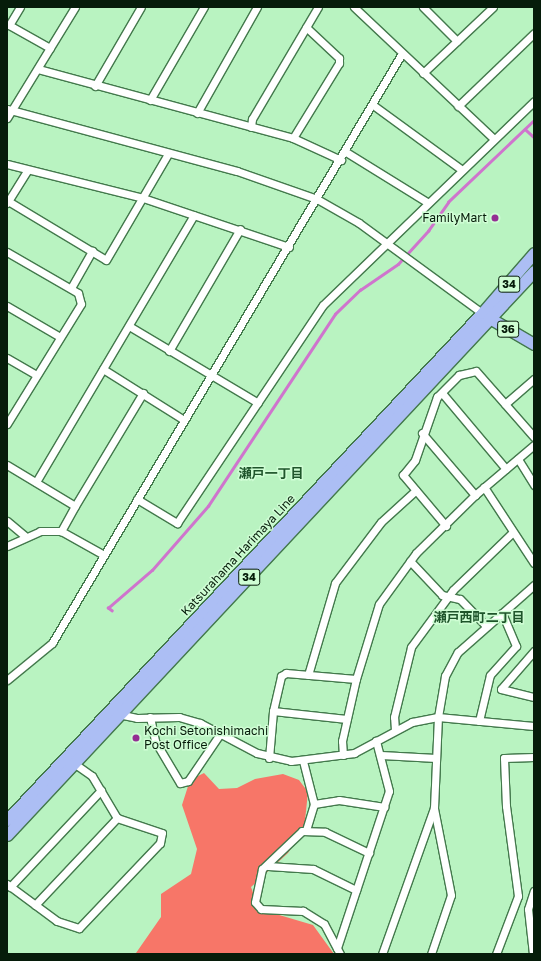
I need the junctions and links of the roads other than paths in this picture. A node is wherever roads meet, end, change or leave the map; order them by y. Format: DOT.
graph roads {
  1 [pos="20,7"];
  2 [pos="75,7"];
  3 [pos="141,7"];
  4 [pos="204,7"];
  5 [pos="257,7"];
  6 [pos="318,7"];
  7 [pos="354,7"];
  8 [pos="423,7"];
  9 [pos="493,7"];
  10 [pos="306,27"];
  11 [pos="534,33"];
  12 [pos="457,41"];
  13 [pos="50,48"];
  14 [pos="402,55"];
  15 [pos="38,69"];
  16 [pos="423,73"];
  17 [pos="95,86"];
  18 [pos="150,100"];
  19 [pos="534,101"];
  20 [pos="373,105"];
  21 [pos="458,106"];
  22 [pos="9,110"];
  23 [pos="197,113"];
  24 [pos="7,118"];
  25 [pos="251,127"];
  26 [pos="293,138"];
  27 [pos="494,139"];
  28 [pos="346,152"];
  29 [pos="168,154"];
  30 [pos="341,160"];
  31 [pos="7,164"];
  32 [pos="28,170"];
  33 [pos="462,170"];
  34 [pos="143,198"];
  35 [pos="317,199"];
  36 [pos="8,202"];
  37 [pos="428,202"];
  38 [pos="194,215"];
  39 [pos="240,229"];
  40 [pos="387,242"];
  41 [pos="289,247"];
  42 [pos="92,251"];
  43 [pos="7,252"];
  44 [pos="534,253"];
  45 [pos="534,271"];
  46 [pos="71,288"];
  47 [pos="7,306"];
  48 [pos="487,316"];
  49 [pos="129,326"];
  50 [pos="60,337"];
  51 [pos="534,344"];
  52 [pos="169,351"];
  53 [pos="7,358"];
  54 [pos="103,369"];
  55 [pos="37,376"];
  56 [pos="211,376"];
  57 [pos="534,379"];
  58 [pos="143,393"];
  59 [pos="442,393"];
  60 [pos="258,404"];
  61 [pos="505,404"];
  62 [pos="10,413"];
  63 [pos="184,420"];
  64 [pos="7,424"];
  65 [pos="422,433"];
  66 [pos="534,437"];
  67 [pos="534,445"];
  68 [pos="518,459"];
  69 [pos="7,465"];
  70 [pos="506,468"];
  71 [pos="36,482"];
  72 [pos="534,485"];
  73 [pos="484,487"];
  74 [pos="416,490"];
  75 [pos="475,495"];
  76 [pos="137,500"];
  77 [pos="75,506"];
  78 [pos="7,521"];
  79 [pos="446,526"];
  80 [pos="60,531"];
  81 [pos="513,532"];
  82 [pos="25,536"];
  83 [pos="7,546"];
  84 [pos="104,555"];
  85 [pos="410,561"];
  86 [pos="534,563"];
  87 [pos="534,585"];
  88 [pos="449,597"];
  89 [pos="502,612"];
  90 [pos="486,626"];
  91 [pos="534,651"];
  92 [pos="308,675"];
  93 [pos="356,679"];
  94 [pos="7,680"];
  95 [pos="534,697"];
  96 [pos="108,711"];
  97 [pos="273,711"];
  98 [pos="121,714"];
  99 [pos="150,717"];
  100 [pos="438,717"];
  101 [pos="347,719"];
  102 [pos="479,721"];
  103 [pos="534,726"];
  104 [pos="395,730"];
  105 [pos="220,734"];
  106 [pos="376,741"];
  107 [pos="343,755"];
  108 [pos="381,755"];
  109 [pos="534,757"];
  110 [pos="270,758"];
  111 [pos="436,758"];
  112 [pos="70,760"];
  113 [pos="303,761"];
  114 [pos="100,790"];
  115 [pos="314,804"];
  116 [pos="384,807"];
  117 [pos="434,808"];
  118 [pos="117,818"];
  119 [pos="7,820"];
  120 [pos="306,831"];
  121 [pos="7,834"];
  122 [pos="369,853"];
  123 [pos="268,866"];
  124 [pos="9,886"];
  125 [pos="356,890"];
  126 [pos="534,891"];
  127 [pos="518,896"];
  128 [pos="529,900"];
  129 [pos="35,905"];
  130 [pos="339,951"];
  131 [pos="382,954"];
  132 [pos="431,954"];
  133 [pos="496,954"];
  134 [pos="533,954"];
  1 -- 13 [label="street"];
  2 -- 13 [label="street"];
  3 -- 17 [label="street"];
  4 -- 18 [label="street"];
  5 -- 23 [label="street"];
  6 -- 10 [label="street"];
  7 -- 14 [label="street"];
  8 -- 12 [label="street"];
  9 -- 12 [label="street"];
  10 -- 25 [label="street"];
  10 -- 26 [label="street"];
  11 -- 21 [label="street"];
  12 -- 16 [label="street"];
  13 -- 15 [label="street"];
  14 -- 16 [label="street"];
  14 -- 20 [label="street"];
  15 -- 17 [label="street"];
  15 -- 22 [label="street"];
  16 -- 21 [label="street"];
  17 -- 18 [label="street"];
  18 -- 23 [label="street"];
  19 -- 27 [label="street"];
  20 -- 28 [label="street"];
  20 -- 33 [label="street"];
  21 -- 27 [label="street"];
  22 -- 24 [label="street"];
  22 -- 29 [label="street"];
  23 -- 25 [label="street"];
  25 -- 26 [label="street"];
  26 -- 30 [label="street"];
  27 -- 33 [label="street"];
  28 -- 30 [label="street"];
  28 -- 37 [label="street"];
  29 -- 34 [label="street"];
  29 -- 35 [label="street"];
  30 -- 35 [label="street"];
  31 -- 32 [label="street"];
  32 -- 34 [label="street"];
  32 -- 36 [label="street"];
  33 -- 37 [label="street"];
  34 -- 38 [label="street"];
  34 -- 42 [label="street"];
  35 -- 40 [label="street"];
  35 -- 41 [label="street"];
  36 -- 42 [label="street"];
  37 -- 40 [label="street"];
  38 -- 39 [label="street"];
  38 -- 49 [label="street"];
  39 -- 41 [label="street"];
  39 -- 52 [label="street"];
  40 -- 48 [label="street"];
  40 -- 60 [label="street"];
  41 -- 56 [label="street"];
  42 -- 46 [label="street"];
  43 -- 46 [label="street"];
  44 -- 48 [label="main road, Katsurahama Harimaya Line / 34"];
  45 -- 48 [label="main road, Katsurahama Harimaya Line / 34"];
  46 -- 50 [label="street"];
  47 -- 50 [label="street"];
  48 -- 51 [label="main road, 36"];
  48 -- 96 [label="main road, Katsurahama Harimaya Line / 34"];
  48 -- 98 [label="main road, Katsurahama Harimaya Line / 34"];
  49 -- 52 [label="street"];
  49 -- 54 [label="street"];
  50 -- 55 [label="street"];
  52 -- 56 [label="street"];
  53 -- 55 [label="street"];
  54 -- 58 [label="street"];
  54 -- 71 [label="street"];
  55 -- 62 [label="street"];
  56 -- 60 [label="street"];
  56 -- 63 [label="street"];
  57 -- 61 [label="street"];
  58 -- 63 [label="street"];
  58 -- 77 [label="street"];
  59 -- 61 [label="street"];
  59 -- 65 [label="street"];
  59 -- 70 [label="street"];
  60 -- 76 [label="street"];
  61 -- 66 [label="street"];
  62 -- 64 [label="street"];
  63 -- 76 [label="street"];
  65 -- 74 [label="street"];
  65 -- 75 [label="street"];
  67 -- 68 [label="street"];
  68 -- 70 [label="street"];
  68 -- 72 [label="street"];
  69 -- 71 [label="street"];
  70 -- 73 [label="street"];
  71 -- 77 [label="street"];
  73 -- 75 [label="street"];
  73 -- 81 [label="street"];
  74 -- 79 [label="street"];
  74 -- 92 [label="street"];
  75 -- 79 [label="street"];
  76 -- 84 [label="street"];
  77 -- 80 [label="street"];
  78 -- 82 [label="street"];
  79 -- 85 [label="street"];
  80 -- 82 [label="street"];
  80 -- 84 [label="street"];
  81 -- 86 [label="street"];
  81 -- 88 [label="street"];
  82 -- 83 [label="street"];
  84 -- 94 [label="street"];
  85 -- 88 [label="street"];
  85 -- 93 [label="street"];
  87 -- 89 [label="street"];
  88 -- 90 [label="street"];
  88 -- 104 [label="street"];
  89 -- 90 [label="street"];
  89 -- 102 [label="street"];
  90 -- 100 [label="street"];
  91 -- 95 [label="street"];
  92 -- 93 [label="street"];
  92 -- 97 [label="street"];
  93 -- 101 [label="street"];
  96 -- 98 [label="street"];
  96 -- 112 [label="main road, Katsurahama Harimaya Line / 34"];
  97 -- 101 [label="street"];
  97 -- 110 [label="street"];
  98 -- 99 [label="street"];
  98 -- 112 [label="main road, Katsurahama Harimaya Line / 34"];
  99 -- 105 [label="street"];
  99 -- 105 [label="street"];
  100 -- 102 [label="street"];
  100 -- 104 [label="street"];
  100 -- 111 [label="street"];
  101 -- 107 [label="street"];
  102 -- 103 [label="street"];
  104 -- 106 [label="street"];
  105 -- 110 [label="street"];
  106 -- 107 [label="street"];
  106 -- 108 [label="street"];
  107 -- 113 [label="street"];
  108 -- 111 [label="street"];
  108 -- 116 [label="street"];
  109 -- 127 [label="street"];
  110 -- 113 [label="street"];
  111 -- 117 [label="street"];
  112 -- 114 [label="street"];
  112 -- 119 [label="main road, Katsurahama Harimaya Line / 34"];
  112 -- 121 [label="main road, Katsurahama Harimaya Line / 34"];
  113 -- 115 [label="street"];
  114 -- 118 [label="street"];
  114 -- 124 [label="street"];
  115 -- 116 [label="street"];
  115 -- 120 [label="street"];
  116 -- 122 [label="street"];
  117 -- 131 [label="street"];
  117 -- 132 [label="street"];
  118 -- 129 [label="street"];
  118 -- 129 [label="street"];
  120 -- 122 [label="street"];
  120 -- 123 [label="street"];
  122 -- 125 [label="street"];
  123 -- 125 [label="street"];
  123 -- 130 [label="street"];
  124 -- 129 [label="street"];
  125 -- 130 [label="street"];
  126 -- 128 [label="street"];
  127 -- 128 [label="street"];
  127 -- 133 [label="street"];
  128 -- 134 [label="street"];
}
